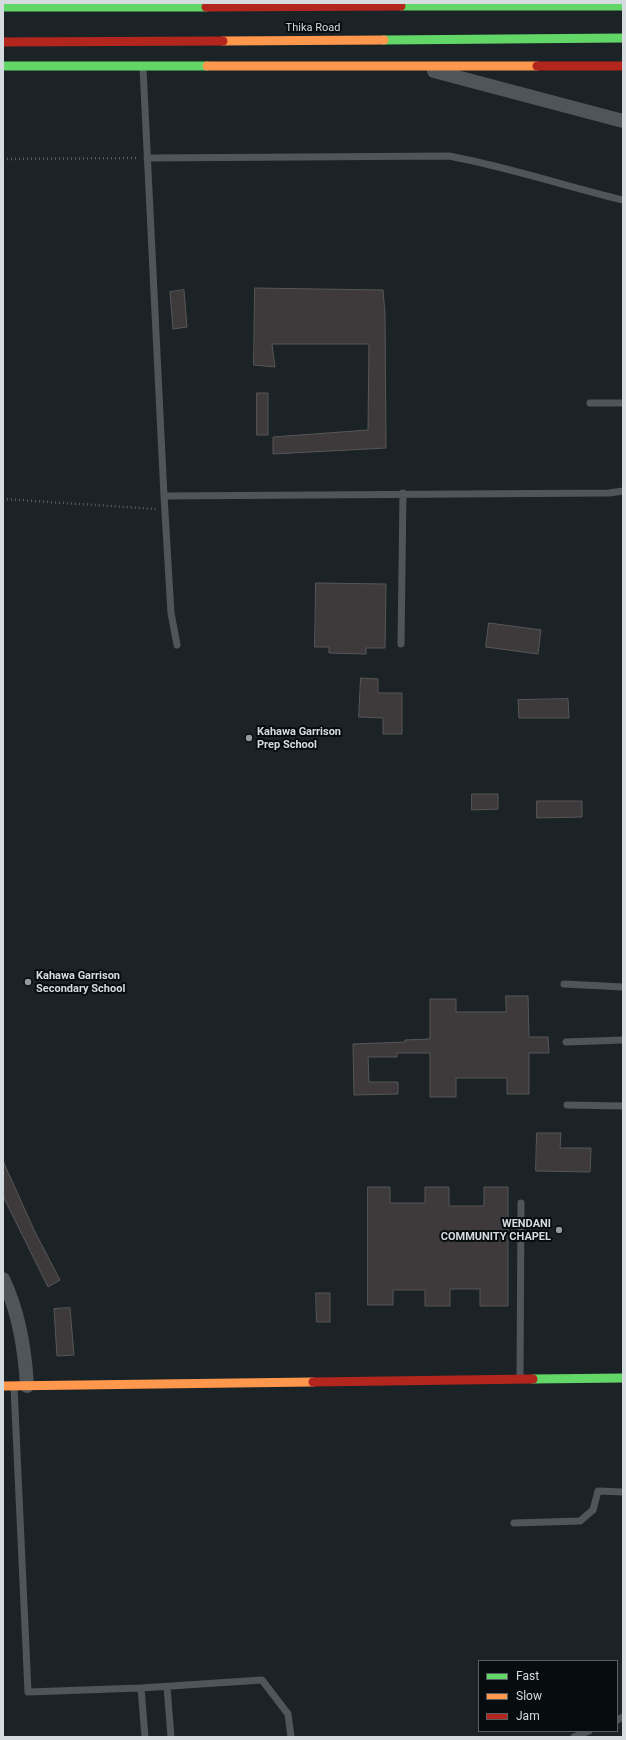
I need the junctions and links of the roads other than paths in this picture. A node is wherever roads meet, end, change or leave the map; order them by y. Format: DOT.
graph roads {
  1 [pos="623,6"];
  2 [pos="3,7"];
  3 [pos="623,38"];
  4 [pos="3,42"];
  5 [pos="412,65"];
  6 [pos="3,66"];
  7 [pos="143,66"];
  8 [pos="623,66"];
  9 [pos="623,121"];
  10 [pos="147,158"];
  11 [pos="623,200"];
  12 [pos="590,403"];
  13 [pos="623,403"];
  14 [pos="623,491"];
  15 [pos="402,493"];
  16 [pos="164,496"];
  17 [pos="401,644"];
  18 [pos="176,645"];
  19 [pos="564,984"];
  20 [pos="623,987"];
  21 [pos="623,1040"];
  22 [pos="566,1042"];
  23 [pos="567,1105"];
  24 [pos="623,1106"];
  25 [pos="521,1202"];
  26 [pos="3,1279"];
  27 [pos="623,1378"];
  28 [pos="520,1379"];
  29 [pos="3,1386"];
  30 [pos="20,1386"];
  31 [pos="623,1492"];
  32 [pos="514,1523"];
  33 [pos="167,1687"];
  34 [pos="141,1688"];
  35 [pos="586,1732"];
  36 [pos="145,1737"];
  37 [pos="171,1737"];
  38 [pos="291,1737"];
  39 [pos="574,1737"];
  1 -- 2 [label="main road, Thika Road"];
  3 -- 4 [label="main road, Thika Road"];
  5 -- 7 [label="main road"];
  5 -- 8 [label="main road"];
  5 -- 9 [label="street"];
  6 -- 7 [label="main road"];
  7 -- 10 [label="lane"];
  10 -- 11 [label="lane"];
  10 -- 16 [label="lane"];
  12 -- 13 [label="lane"];
  14 -- 15 [label="lane"];
  15 -- 16 [label="lane"];
  15 -- 17 [label="lane"];
  16 -- 18 [label="lane"];
  19 -- 20 [label="lane"];
  21 -- 22 [label="lane"];
  23 -- 24 [label="lane"];
  25 -- 28 [label="lane"];
  26 -- 30 [label="street"];
  27 -- 28 [label="main road"];
  28 -- 30 [label="main road"];
  29 -- 30 [label="main road"];
  30 -- 34 [label="lane"];
  31 -- 32 [label="lane"];
  33 -- 34 [label="lane"];
  33 -- 37 [label="lane"];
  33 -- 38 [label="lane"];
  34 -- 36 [label="lane"];
  35 -- 39 [label="lane"];
}
